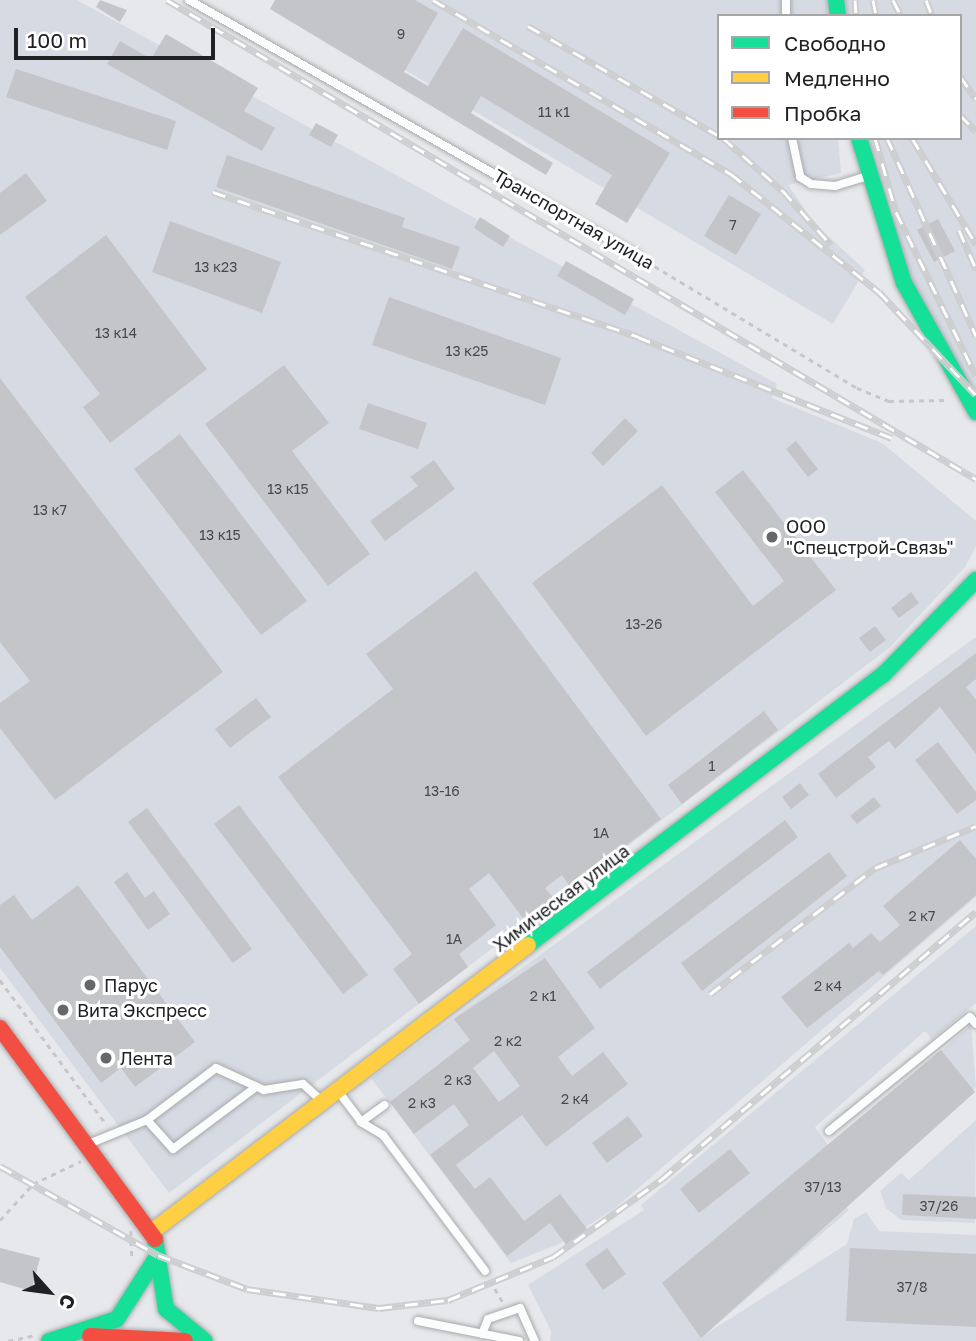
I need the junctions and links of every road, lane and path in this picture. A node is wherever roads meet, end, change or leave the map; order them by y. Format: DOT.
graph roads {
  1 [pos="190,0"];
  2 [pos="792,140"];
  3 [pos="859,140"];
  4 [pos="868,176"];
  5 [pos="638,256"];
  6 [pos="971,405"];
  7 [pos="976,580"];
  8 [pos="0,980"];
  9 [pos="976,1024"];
  10 [pos="0,1028"];
  11 [pos="256,1087"];
  12 [pos="338,1091"];
  13 [pos="323,1102"];
  14 [pos="384,1105"];
  15 [pos="147,1120"];
  16 [pos="361,1122"];
  17 [pos="111,1130"];
  18 [pos="829,1131"];
  19 [pos="86,1152"];
  20 [pos="0,1220"];
  21 [pos="154,1230"];
  22 [pos="132,1240"];
  23 [pos="158,1255"];
  24 [pos="485,1271"];
  25 [pos="132,1273"];
  26 [pos="508,1311"];
  27 [pos="418,1321"];
  28 [pos="482,1334"];
  29 [pos="66,1336"];
  30 [pos="43,1338"];
  31 [pos="8,1341"];
  32 [pos="185,1341"];
  33 [pos="205,1341"];
  34 [pos="519,1341"];
  35 [pos="535,1341"];
  1 -- 5 [label="lane, Транспортная улица"];
  2 -- 4 [label="lane"];
  3 -- 4 [label="street"];
  4 -- 6 [label="street"];
  5 -- 6 [label="path, Транспортная улица"];
  7 -- 12 [label="street, Химическая улица"];
  8 -- 17 [label="path"];
  9 -- 18 [label="lane"];
  10 -- 19 [label="street"];
  11 -- 13 [label="lane"];
  11 -- 15 [label="lane"];
  11 -- 15 [label="lane"];
  12 -- 13 [label="street, Химическая улица"];
  12 -- 16 [label="lane"];
  13 -- 21 [label="street, Химическая улица"];
  14 -- 16 [label="lane"];
  15 -- 17 [label="lane"];
  16 -- 24 [label="lane"];
  17 -- 19 [label="lane"];
  19 -- 20 [label="path"];
  19 -- 21 [label="street"];
  21 -- 23 [label="street"];
  22 -- 25 [label="path"];
  23 -- 29 [label="street"];
  23 -- 33 [label="street"];
  24 -- 26 [label="path"];
  26 -- 28 [label="lane"];
  26 -- 35 [label="lane"];
  27 -- 28 [label="lane"];
  28 -- 34 [label="lane"];
  29 -- 30 [label="street"];
  29 -- 32 [label="street"];
  30 -- 31 [label="path"];
}
